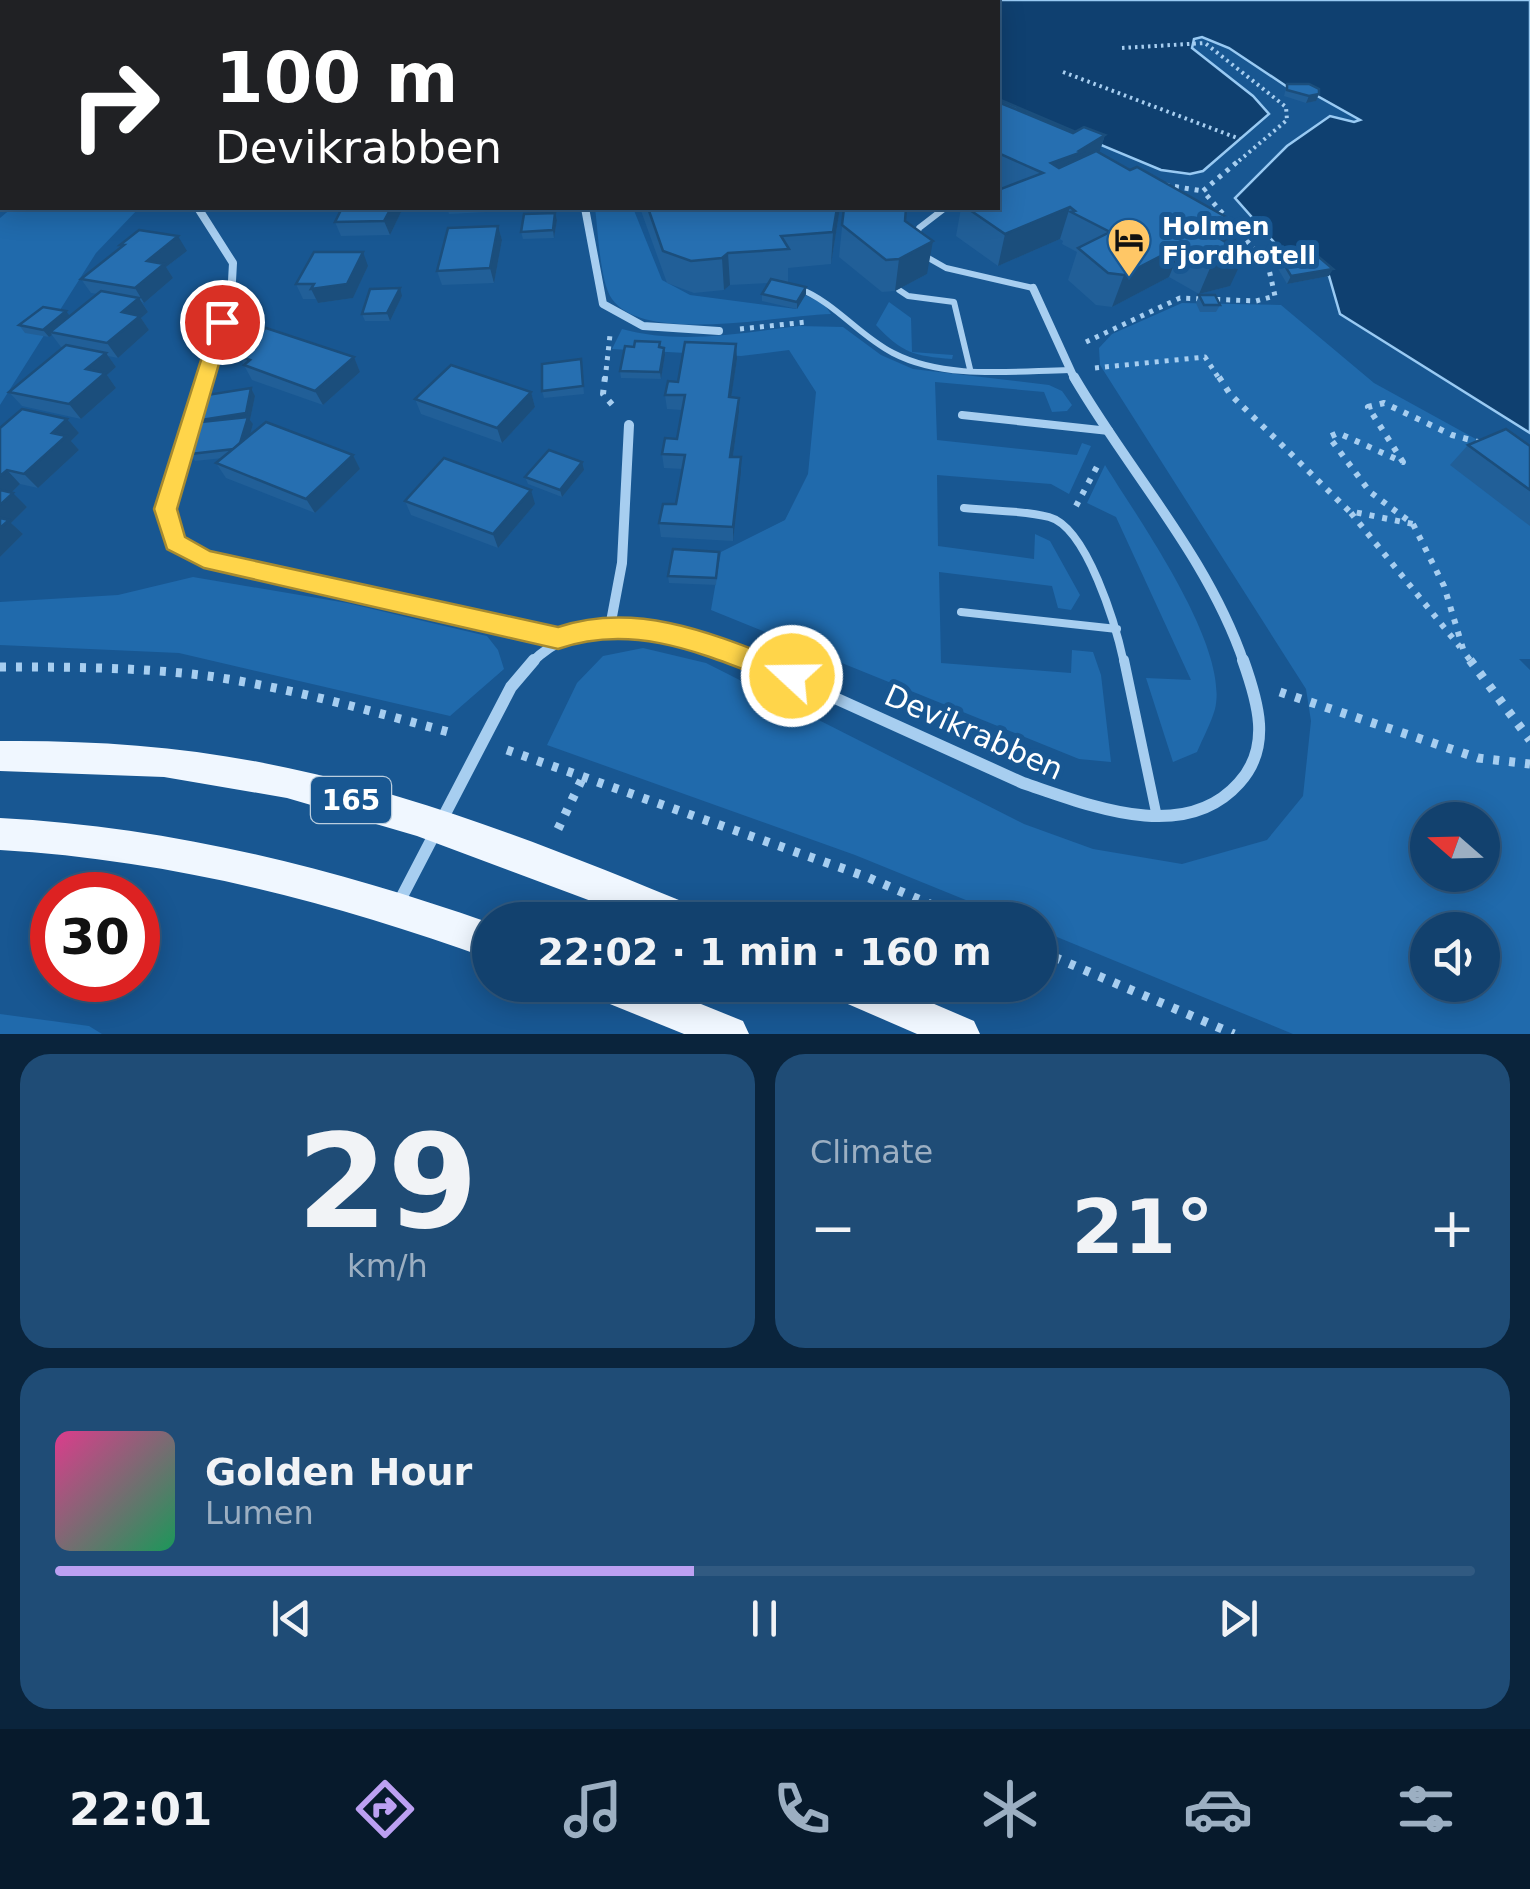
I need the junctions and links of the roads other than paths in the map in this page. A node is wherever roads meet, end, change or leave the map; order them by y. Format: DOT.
graph roads {
  1 [pos="199,210"];
  2 [pos="585,210"];
  3 [pos="942,210"];
  4 [pos="795,287"];
  5 [pos="1033,288"];
  6 [pos="898,290"];
  7 [pos="719,331"];
  8 [pos="970,369"];
  9 [pos="1069,370"];
  10 [pos="962,415"];
  11 [pos="629,425"];
  12 [pos="1109,431"];
  13 [pos="964,508"];
  14 [pos="961,612"];
  15 [pos="610,627"];
  16 [pos="1117,629"];
  17 [pos="558,638"];
  18 [pos="0,756"];
  19 [pos="1158,816"];
  20 [pos="439,828"];
  21 [pos="0,834"];
  22 [pos="638,902"];
  23 [pos="396,907"];
  24 [pos="472,934"];
  25 [pos="650,1002"];
  26 [pos="888,1002"];
  27 [pos="730,1034"];
  28 [pos="962,1034"];
  1 -- 17 [label="street, Devikrabben"];
  2 -- 7 [label="street"];
  3 -- 5 [label="lane"];
  4 -- 8 [label="lane"];
  5 -- 9 [label="street, Devikrabben"];
  6 -- 8 [label="lane"];
  8 -- 9 [label="lane"];
  9 -- 12 [label="street, Devikrabben"];
  10 -- 12 [label="lane"];
  11 -- 15 [label="street"];
  12 -- 19 [label="street, Devikrabben"];
  13 -- 16 [label="lane"];
  14 -- 16 [label="lane"];
  15 -- 17 [label="street, Devikrabben"];
  15 -- 19 [label="street, Devikrabben"];
  16 -- 19 [label="lane"];
  17 -- 20 [label="street"];
  18 -- 20 [label="main road, 165"];
  20 -- 22 [label="main road, 165"];
  20 -- 23 [label="street"];
  21 -- 23 [label="main road"];
  23 -- 24 [label="main road"];
  25 -- 27 [label="main road"];
  26 -- 28 [label="main road"];
}
